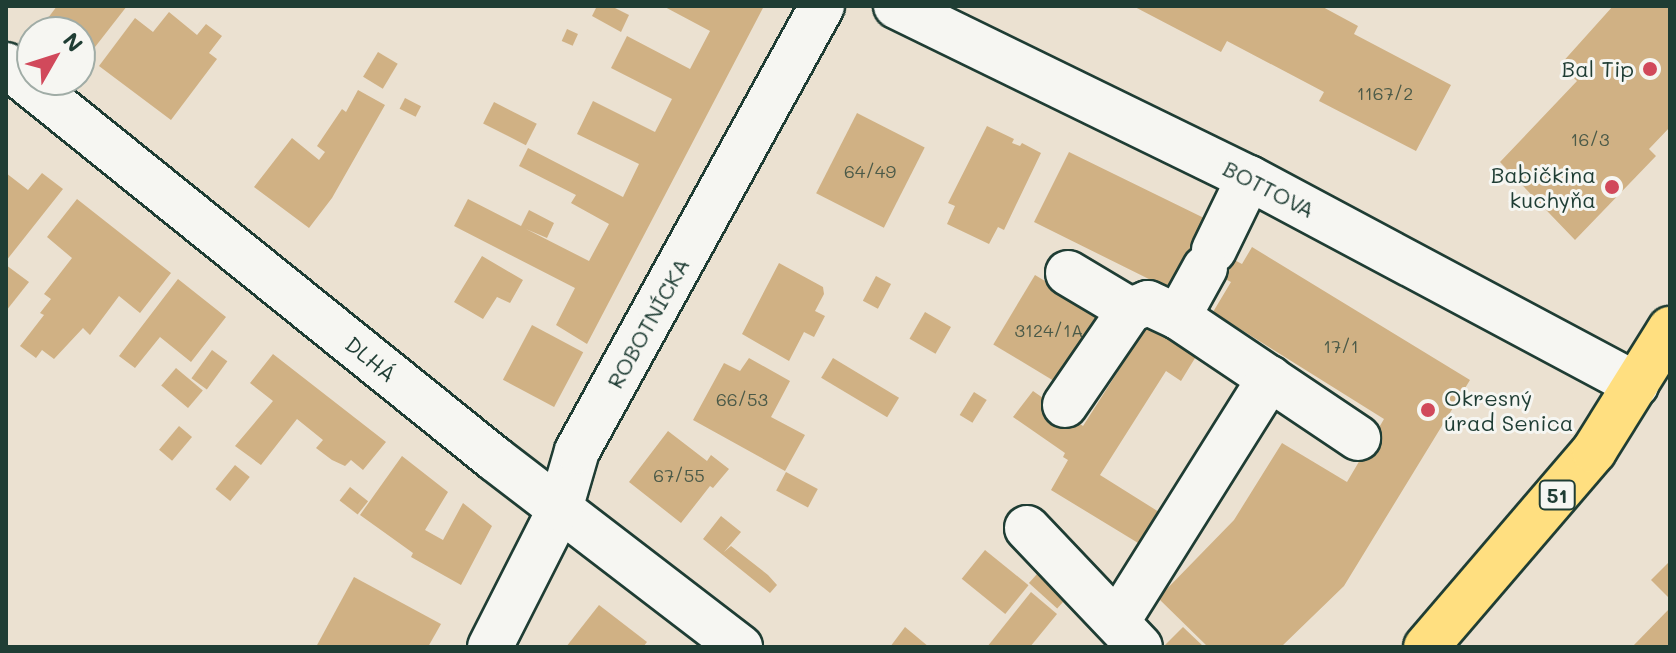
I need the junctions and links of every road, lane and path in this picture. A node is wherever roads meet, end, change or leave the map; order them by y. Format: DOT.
graph roads {
  1 [pos="822,6"];
  2 [pos="896,6"];
  3 [pos="6,65"];
  4 [pos="1249,178"];
  5 [pos="1068,273"];
  6 [pos="1130,310"];
  7 [pos="1178,317"];
  8 [pos="1670,329"];
  9 [pos="1270,378"];
  10 [pos="1636,385"];
  11 [pos="1065,405"];
  12 [pos="1358,438"];
  13 [pos="560,509"];
  14 [pos="1027,528"];
  15 [pos="1129,634"];
  16 [pos="490,647"];
  17 [pos="740,647"];
  18 [pos="1426,647"];
  1 -- 13 [label="street, ROBOTNÍCKA"];
  2 -- 4 [label="street, BOTTOVA"];
  3 -- 13 [label="street, DLHÁ"];
  4 -- 7 [label="street"];
  4 -- 10 [label="street, BOTTOVA"];
  5 -- 6 [label="street"];
  6 -- 7 [label="street"];
  6 -- 11 [label="street"];
  7 -- 9 [label="street"];
  8 -- 10 [label="main road, 51"];
  9 -- 12 [label="street"];
  9 -- 15 [label="street"];
  10 -- 18 [label="main road, 51"];
  13 -- 16 [label="street, ROBOTNÍCKA"];
  13 -- 17 [label="street, DLHÁ"];
  14 -- 15 [label="street"];
}
